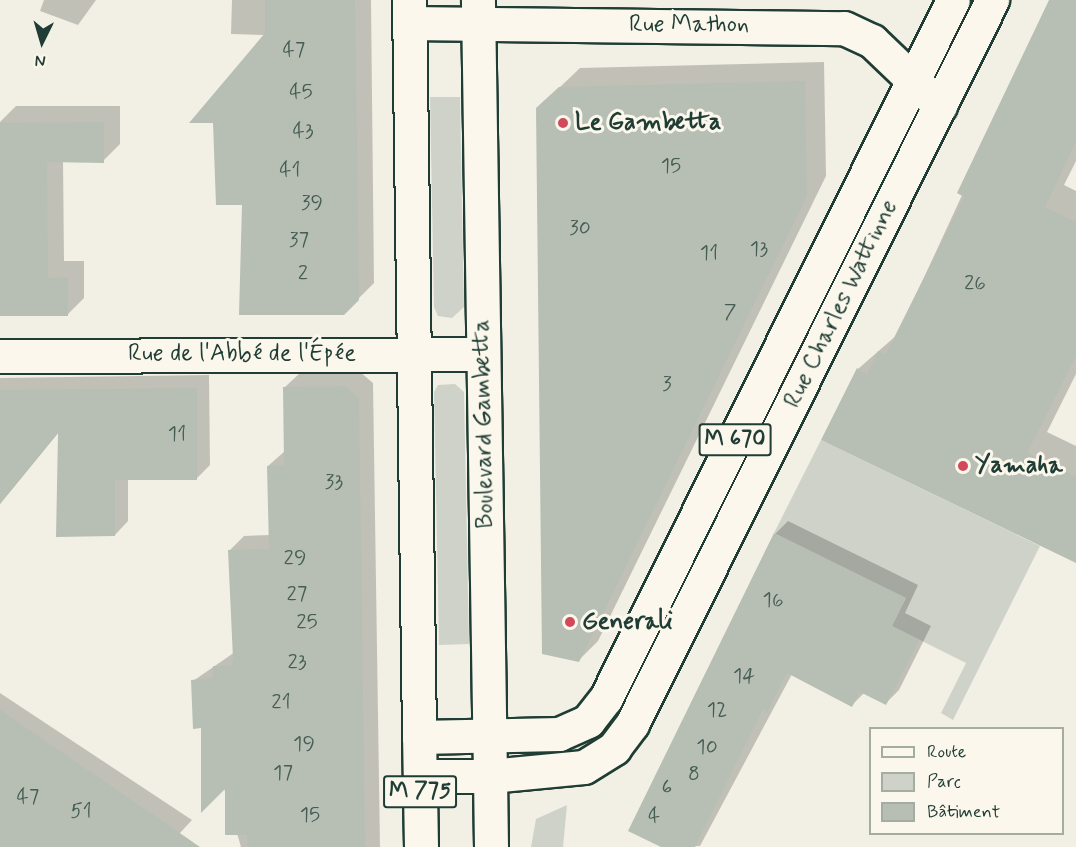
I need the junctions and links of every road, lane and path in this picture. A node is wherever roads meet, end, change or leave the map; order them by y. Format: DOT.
graph roads {
  1 [pos="953,0"];
  2 [pos="992,0"];
  3 [pos="409,12"];
  4 [pos="478,12"];
  5 [pos="913,81"];
  6 [pos="940,106"];
  7 [pos="414,354"];
  8 [pos="483,354"];
  9 [pos="0,356"];
  10 [pos="419,737"];
  11 [pos="489,737"];
  12 [pos="420,776"];
  13 [pos="490,776"];
  14 [pos="421,847"];
  15 [pos="491,847"];
  1 -- 5 [label="main road, Rue Charles Wattinne / M 670"];
  2 -- 6 [label="main road, Rue Charles Wattinne / M 670"];
  3 -- 4 [label="main road, Rue Mathon"];
  3 -- 7 [label="main road, M 775"];
  4 -- 5 [label="main road, Rue Mathon"];
  4 -- 8 [label="main road, Boulevard Gambetta / M 775"];
  5 -- 6 [label="main road, Rue Mathon"];
  5 -- 11 [label="main road, Rue Charles Wattinne / M 670"];
  6 -- 13 [label="main road, Rue Charles Wattinne / M 670"];
  7 -- 8 [label="main road, Rue de l'Abbé de l'Épée"];
  7 -- 9 [label="main road, Rue de l'Abbé de l'Épée"];
  7 -- 10 [label="main road, M 775"];
  8 -- 11 [label="main road, Boulevard Gambetta / M 775"];
  10 -- 11 [label="main road, Rue Charles Wattinne / M 670"];
  10 -- 12 [label="main road, M 775"];
  11 -- 13 [label="main road, Boulevard Gambetta / M 775"];
  12 -- 13 [label="main road, Rue Charles Wattinne / M 670"];
  12 -- 14 [label="main road, M 775"];
  13 -- 15 [label="main road, Boulevard Gambetta / M 775"];
}
